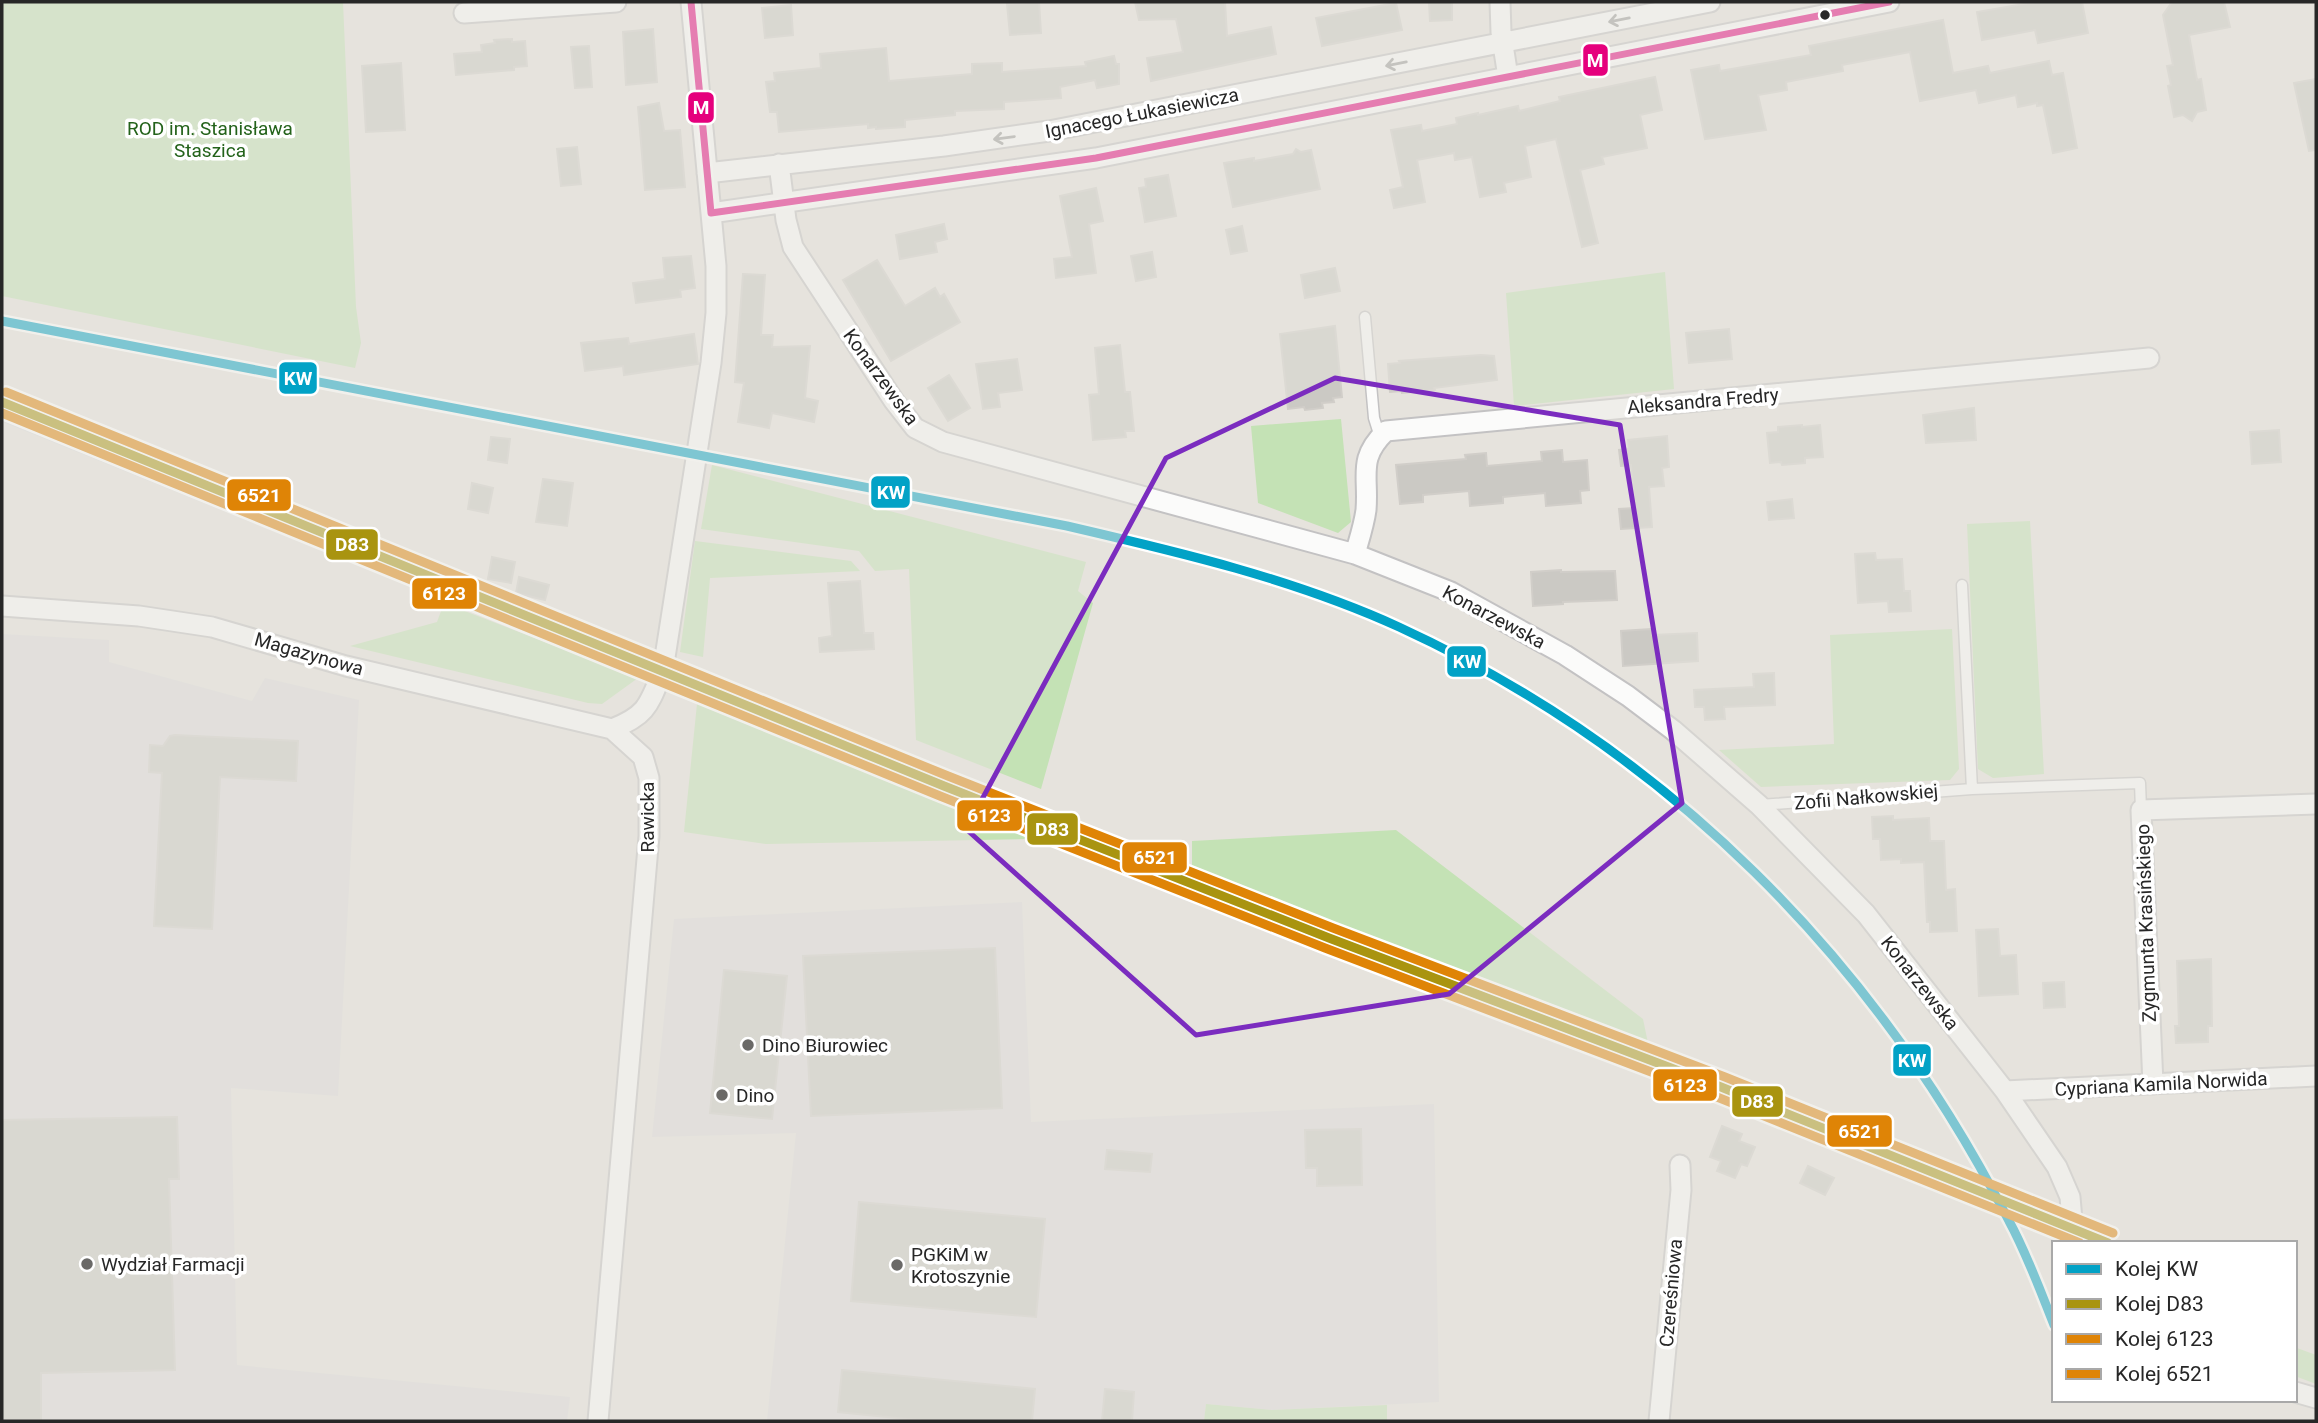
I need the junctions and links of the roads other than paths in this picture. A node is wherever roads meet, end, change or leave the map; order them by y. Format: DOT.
graph roads {
  1 [pos="616,2"];
  2 [pos="691,2"];
  3 [pos="1500,2"];
  4 [pos="1710,2"];
  5 [pos="1889,2"];
  6 [pos="464,13"];
  7 [pos="1503,43"];
  8 [pos="1508,77"];
  9 [pos="1063,128"];
  10 [pos="1069,162"];
  11 [pos="779,164"];
  12 [pos="707,173"];
  13 [pos="783,202"];
  14 [pos="711,213"];
  15 [pos="1365,317"];
  16 [pos="2149,358"];
  17 [pos="1380,437"];
  18 [pos="1355,554"];
  19 [pos="1962,585"];
  20 [pos="2,606"];
  21 [pos="612,729"];
  22 [pos="1972,789"];
  23 [pos="2316,804"];
  24 [pos="1759,806"];
  25 [pos="2141,810"];
  26 [pos="2316,1076"];
  27 [pos="2153,1084"];
  28 [pos="2006,1091"];
  29 [pos="1680,1165"];
  30 [pos="2074,1241"];
  31 [pos="2297,1393"];
  32 [pos="2316,1398"];
  33 [pos="598,1421"];
  34 [pos="1659,1421"];
  1 -- 6 [label="street"];
  2 -- 12 [label="street"];
  3 -- 7 [label="street"];
  4 -- 7 [label="street, Ignacego Łukasiewicza, one-way"];
  5 -- 8 [label="street, Ignacego Łukasiewicza"];
  7 -- 8 [label="street"];
  7 -- 9 [label="street, Ignacego Łukasiewicza, one-way"];
  8 -- 10 [label="street, Ignacego Łukasiewicza"];
  9 -- 10 [label="street"];
  9 -- 11 [label="street, Ignacego Łukasiewicza, one-way"];
  10 -- 13 [label="street, Ignacego Łukasiewicza"];
  11 -- 12 [label="street, Ignacego Łukasiewicza"];
  11 -- 13 [label="street"];
  12 -- 14 [label="street"];
  13 -- 14 [label="street, Ignacego Łukasiewicza"];
  13 -- 18 [label="street, Konarzewska"];
  14 -- 21 [label="street"];
  15 -- 17 [label="lane"];
  16 -- 17 [label="street, Aleksandra Fredry"];
  17 -- 18 [label="street"];
  18 -- 24 [label="street, Konarzewska"];
  19 -- 22 [label="lane"];
  20 -- 21 [label="street, Magazynowa"];
  21 -- 33 [label="street, Rawicka"];
  22 -- 24 [label="lane, Zofii Nałkowskiej"];
  22 -- 25 [label="lane, Zofii Nałkowskiej"];
  23 -- 25 [label="street, Zygmunta Krasińskiego"];
  24 -- 28 [label="street, Konarzewska"];
  25 -- 27 [label="street, Zygmunta Krasińskiego"];
  26 -- 27 [label="street, Cypriana Kamila Norwida"];
  27 -- 28 [label="street, Cypriana Kamila Norwida"];
  28 -- 30 [label="street, Konarzewska"];
  29 -- 34 [label="street, Czereśniowa"];
  31 -- 32 [label="street"];
}
